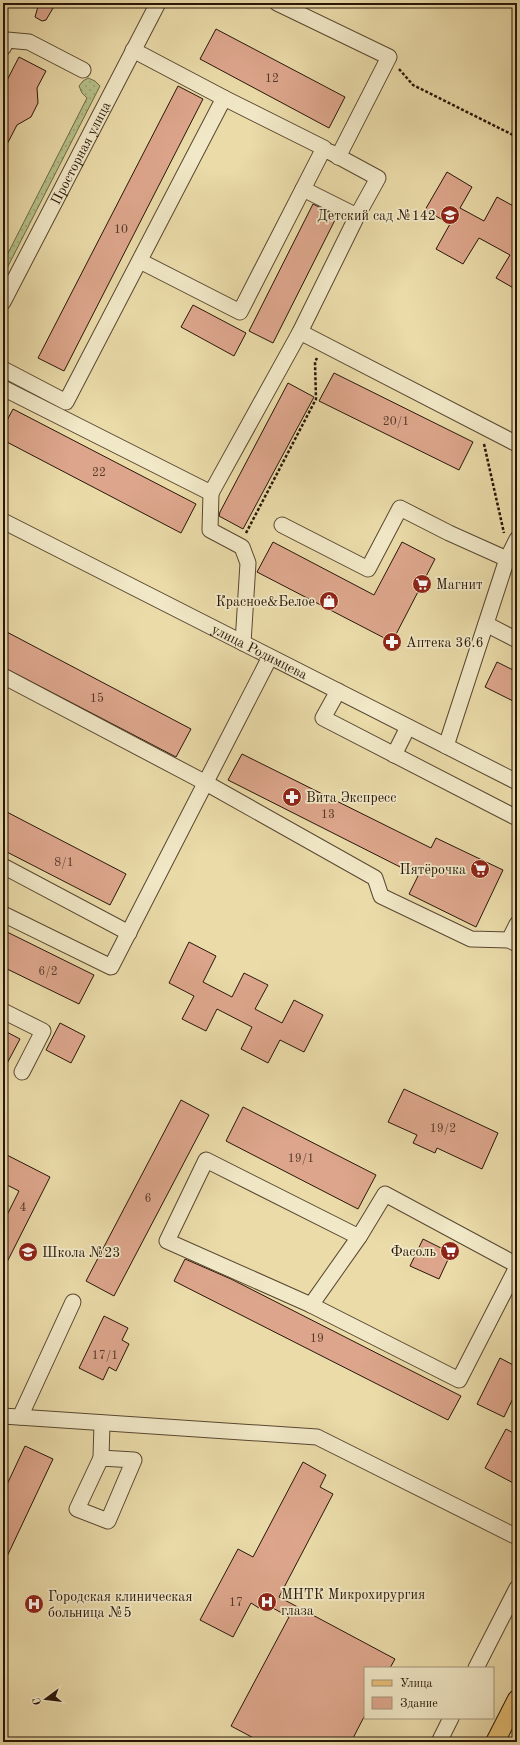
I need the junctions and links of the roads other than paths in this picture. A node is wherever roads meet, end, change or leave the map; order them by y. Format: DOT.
graph roads {
  1 [pos="158,3"];
  2 [pos="277,3"];
  3 [pos="4,42"];
  4 [pos="133,50"];
  5 [pos="83,70"];
  6 [pos="224,98"];
  7 [pos="324,148"];
  8 [pos="338,157"];
  9 [pos="303,189"];
  10 [pos="357,216"];
  11 [pos="140,260"];
  12 [pos="3,302"];
  13 [pos="300,332"];
  14 [pos="3,369"];
  15 [pos="3,388"];
  16 [pos="517,444"];
  17 [pos="210,493"];
  18 [pos="3,521"];
  19 [pos="282,525"];
  20 [pos="517,539"];
  21 [pos="501,556"];
  22 [pos="486,624"];
  23 [pos="517,640"];
  24 [pos="243,643"];
  25 [pos="270,657"];
  26 [pos="3,676"];
  27 [pos="338,691"];
  28 [pos="408,727"];
  29 [pos="446,746"];
  30 [pos="394,755"];
  31 [pos="517,782"];
  32 [pos="206,783"];
  33 [pos="517,818"];
  34 [pos="3,866"];
  35 [pos="3,914"];
  36 [pos="517,924"];
  37 [pos="129,932"];
  38 [pos="513,942"];
  39 [pos="3,1010"];
  40 [pos="22,1072"];
  41 [pos="359,1237"];
  42 [pos="517,1266"];
  43 [pos="73,1302"];
  44 [pos="311,1305"];
  45 [pos="3,1416"];
  46 [pos="20,1417"];
  47 [pos="102,1423"];
  48 [pos="101,1458"];
  49 [pos="517,1537"];
  50 [pos="517,1588"];
  51 [pos="477,1667"];
  52 [pos="517,1699"];
  53 [pos="450,1719"];
  54 [pos="439,1742"];
  55 [pos="495,1742"];
  1 -- 4 [label="street, Просторная улица"];
  2 -- 8 [label="street"];
  3 -- 5 [label="street"];
  4 -- 6 [label="street"];
  4 -- 12 [label="street, Просторная улица"];
  6 -- 7 [label="street"];
  6 -- 11 [label="street"];
  7 -- 8 [label="street"];
  7 -- 9 [label="street"];
  8 -- 10 [label="street"];
  9 -- 10 [label="street"];
  9 -- 11 [label="street"];
  10 -- 13 [label="street"];
  11 -- 14 [label="street"];
  13 -- 16 [label="street"];
  13 -- 17 [label="street"];
  15 -- 17 [label="street"];
  17 -- 24 [label="street"];
  18 -- 24 [label="street, улица Родимцева"];
  19 -- 21 [label="street"];
  20 -- 21 [label="street"];
  21 -- 22 [label="street"];
  22 -- 23 [label="street"];
  22 -- 29 [label="street"];
  24 -- 25 [label="street, улица Родимцева"];
  25 -- 27 [label="street, улица Родимцева"];
  25 -- 32 [label="street"];
  26 -- 32 [label="street"];
  27 -- 28 [label="street, улица Родимцева"];
  27 -- 30 [label="street"];
  28 -- 29 [label="street, улица Родимцева"];
  28 -- 30 [label="street"];
  29 -- 31 [label="street, улица Родимцева"];
  30 -- 33 [label="street"];
  32 -- 37 [label="street"];
  32 -- 38 [label="street"];
  34 -- 37 [label="street"];
  35 -- 37 [label="street"];
  36 -- 38 [label="street"];
  39 -- 40 [label="street"];
  41 -- 42 [label="street"];
  41 -- 44 [label="street"];
  41 -- 44 [label="street"];
  42 -- 44 [label="street"];
  43 -- 46 [label="street"];
  45 -- 46 [label="street"];
  46 -- 47 [label="street"];
  47 -- 48 [label="street"];
  47 -- 49 [label="street"];
  48 -- 48 [label="street"];
  50 -- 51 [label="street"];
  52 -- 55 [label="main road"];
  53 -- 54 [label="street"];
}
